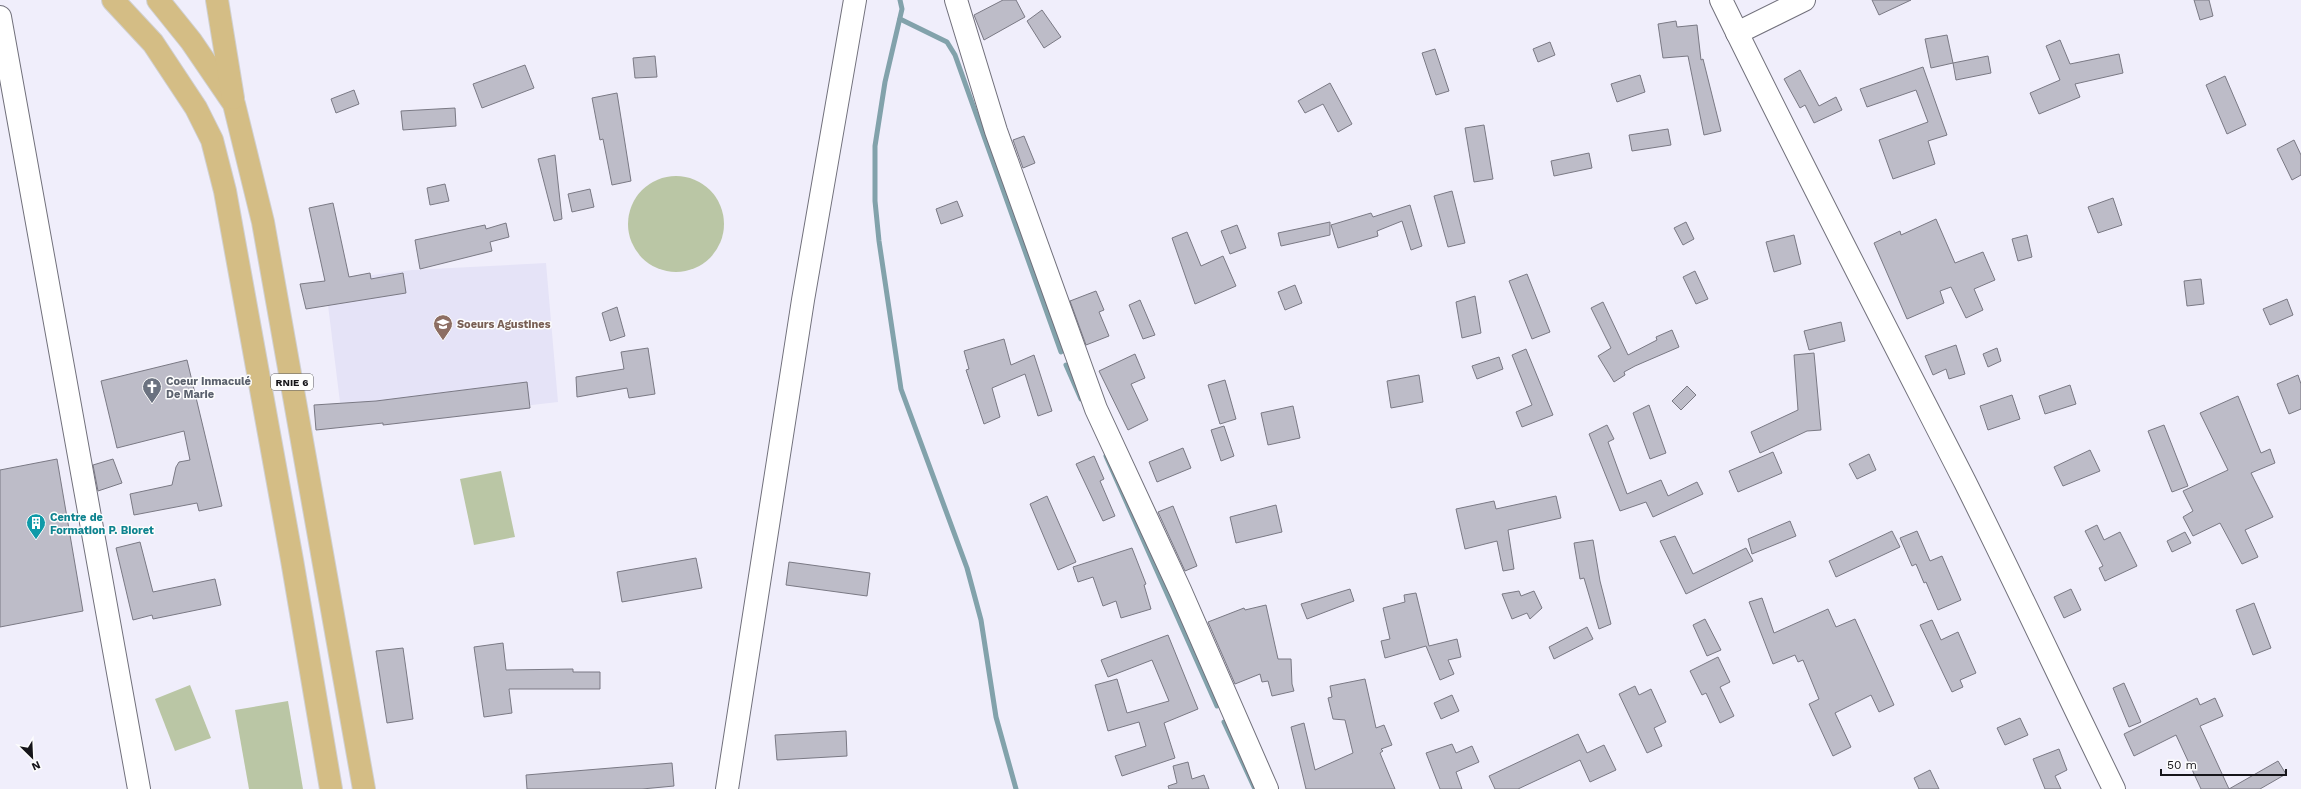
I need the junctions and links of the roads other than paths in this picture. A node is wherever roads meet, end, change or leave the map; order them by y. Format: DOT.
graph roads {
  1 [pos="113,0"];
  2 [pos="158,0"];
  3 [pos="217,0"];
  4 [pos="855,0"];
  5 [pos="956,0"];
  6 [pos="1721,0"];
  7 [pos="1804,0"];
  8 [pos="0,17"];
  9 [pos="1737,33"];
  10 [pos="234,104"];
  11 [pos="139,789"];
  12 [pos="331,789"];
  13 [pos="364,789"];
  14 [pos="727,789"];
  15 [pos="1267,789"];
  16 [pos="2114,789"];
  1 -- 12 [label="main road, RNIE 6"];
  2 -- 10 [label="main road, RNIE 6"];
  3 -- 10 [label="main road"];
  4 -- 14 [label="street"];
  5 -- 15 [label="street"];
  6 -- 9 [label="street"];
  7 -- 9 [label="street"];
  8 -- 11 [label="street"];
  9 -- 16 [label="street"];
  10 -- 13 [label="main road, RNIE 6"];
}
